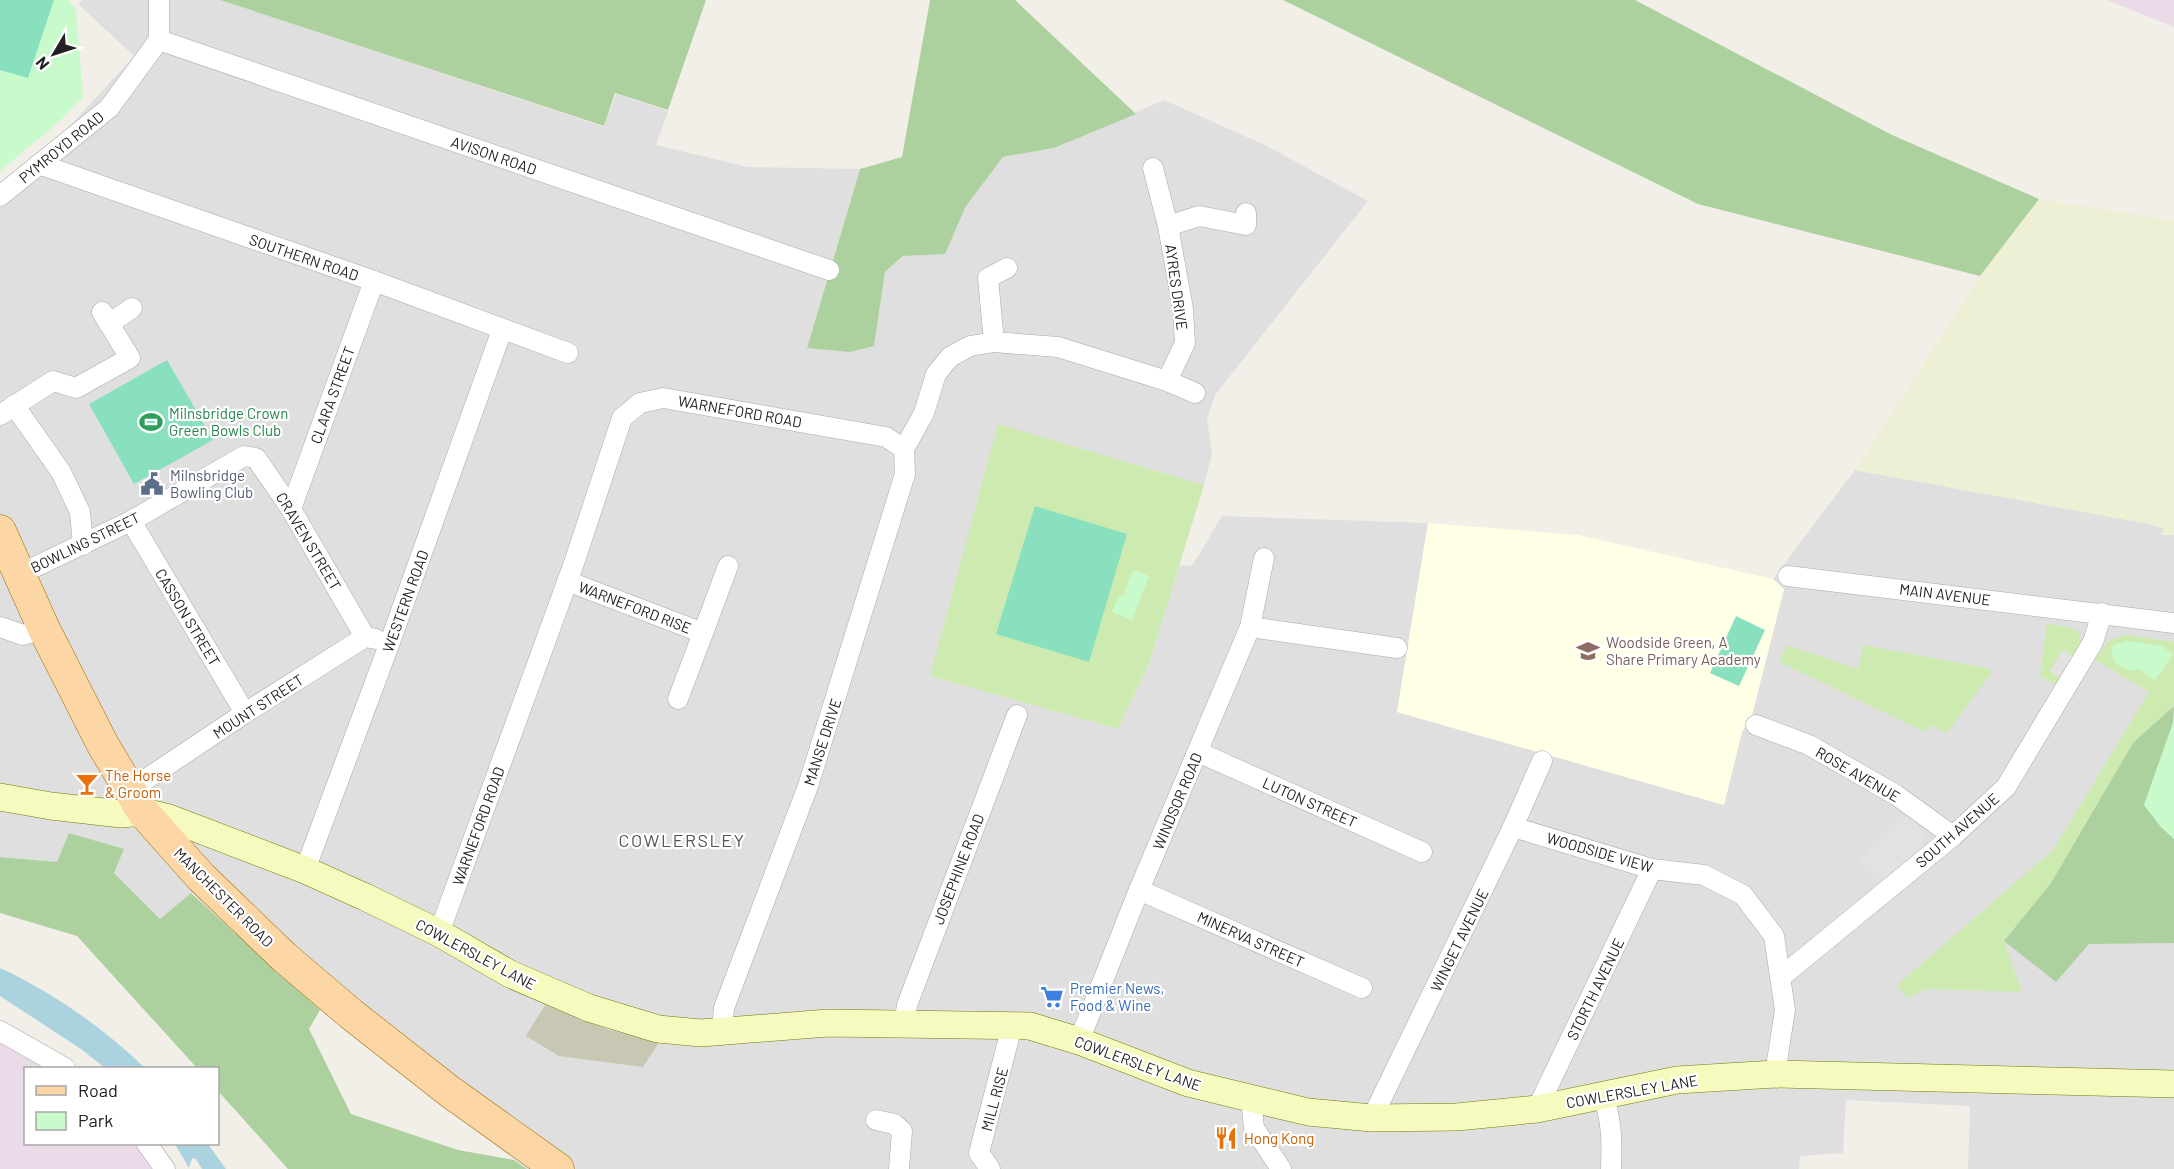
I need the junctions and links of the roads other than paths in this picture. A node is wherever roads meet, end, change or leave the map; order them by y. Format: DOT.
graph roads {
  1 [pos="159,0"];
  2 [pos="159,40"];
  3 [pos="39,164"];
  4 [pos="1153,168"];
  5 [pos="0,196"];
  6 [pos="1246,213"];
  7 [pos="1168,226"];
  8 [pos="1007,268"];
  9 [pos="829,270"];
  10 [pos="374,281"];
  11 [pos="132,308"];
  12 [pos="502,330"];
  13 [pos="994,342"];
  14 [pos="568,354"];
  15 [pos="1167,381"];
  16 [pos="1195,393"];
  17 [pos="7,410"];
  18 [pos="904,449"];
  19 [pos="244,456"];
  20 [pos="291,509"];
  21 [pos="131,521"];
  22 [pos="0,531"];
  23 [pos="83,544"];
  24 [pos="1264,558"];
  25 [pos="728,566"];
  26 [pos="20,574"];
  27 [pos="1788,576"];
  28 [pos="567,581"];
  29 [pos="2102,613"];
  30 [pos="2174,623"];
  31 [pos="0,627"];
  32 [pos="1251,627"];
  33 [pos="44,629"];
  34 [pos="703,633"];
  35 [pos="365,637"];
  36 [pos="390,642"];
  37 [pos="1396,648"];
  38 [pos="678,699"];
  39 [pos="245,713"];
  40 [pos="1017,715"];
  41 [pos="1756,725"];
  42 [pos="1198,752"];
  43 [pos="1542,761"];
  44 [pos="0,797"];
  45 [pos="136,801"];
  46 [pos="1514,827"];
  47 [pos="1953,836"];
  48 [pos="1422,852"];
  49 [pos="1652,869"];
  50 [pos="305,870"];
  51 [pos="1139,890"];
  52 [pos="440,933"];
  53 [pos="1781,977"];
  54 [pos="1362,988"];
  55 [pos="904,1024"];
  56 [pos="1012,1026"];
  57 [pos="722,1030"];
  58 [pos="0,1031"];
  59 [pos="1079,1041"];
  60 [pos="63,1067"];
  61 [pos="1775,1074"];
  62 [pos="2174,1084"];
  63 [pos="1603,1095"];
  64 [pos="1251,1098"];
  65 [pos="1537,1109"];
  66 [pos="1372,1118"];
  67 [pos="876,1120"];
  68 [pos="148,1145"];
  69 [pos="165,1169"];
  70 [pos="558,1169"];
  71 [pos="899,1169"];
  72 [pos="990,1169"];
  73 [pos="1281,1169"];
  74 [pos="1611,1169"];
  1 -- 2 [label="street"];
  2 -- 3 [label="street, PYMROYD ROAD"];
  2 -- 9 [label="street, AVISON ROAD"];
  3 -- 5 [label="street, PYMROYD ROAD"];
  3 -- 10 [label="street, SOUTHERN ROAD"];
  4 -- 7 [label="street, AYRES DRIVE"];
  6 -- 7 [label="street, AYRES DRIVE"];
  7 -- 15 [label="street, AYRES DRIVE"];
  8 -- 13 [label="street"];
  10 -- 12 [label="street, SOUTHERN ROAD"];
  10 -- 20 [label="street, CLARA STREET"];
  11 -- 17 [label="street"];
  12 -- 14 [label="street, SOUTHERN ROAD"];
  12 -- 36 [label="street, WESTERN ROAD"];
  13 -- 15 [label="street"];
  13 -- 18 [label="street"];
  15 -- 16 [label="street"];
  17 -- 23 [label="street"];
  18 -- 28 [label="street, WARNEFORD ROAD"];
  18 -- 57 [label="street, MANSE DRIVE"];
  19 -- 20 [label="street, CRAVEN STREET"];
  19 -- 21 [label="street, BOWLING STREET"];
  20 -- 35 [label="street, CRAVEN STREET"];
  21 -- 23 [label="street, BOWLING STREET"];
  21 -- 39 [label="street, CASSON STREET"];
  22 -- 26 [label="main road, MANCHESTER ROAD"];
  23 -- 26 [label="street, BOWLING STREET"];
  24 -- 32 [label="street, WINDSOR ROAD"];
  25 -- 34 [label="street, WARNEFORD RISE"];
  26 -- 33 [label="main road, MANCHESTER ROAD"];
  27 -- 29 [label="street, MAIN AVENUE"];
  28 -- 34 [label="street, WARNEFORD RISE"];
  28 -- 52 [label="street, WARNEFORD ROAD"];
  29 -- 30 [label="street, MAIN AVENUE"];
  29 -- 47 [label="street, SOUTH AVENUE"];
  31 -- 33 [label="street"];
  32 -- 37 [label="street"];
  32 -- 42 [label="street, WINDSOR ROAD"];
  33 -- 45 [label="main road, MANCHESTER ROAD"];
  34 -- 38 [label="street, WARNEFORD RISE"];
  35 -- 36 [label="street"];
  35 -- 39 [label="street, MOUNT STREET"];
  36 -- 50 [label="street, WESTERN ROAD"];
  39 -- 45 [label="street, MOUNT STREET"];
  40 -- 55 [label="street, JOSEPHINE ROAD"];
  41 -- 47 [label="street, ROSE AVENUE"];
  42 -- 48 [label="street, LUTON STREET"];
  42 -- 51 [label="street, WINDSOR ROAD"];
  43 -- 46 [label="street, WINGET AVENUE"];
  44 -- 45 [label="street, COWLERSLEY LANE"];
  45 -- 50 [label="street, COWLERSLEY LANE"];
  45 -- 70 [label="main road, MANCHESTER ROAD"];
  46 -- 49 [label="street, WOODSIDE VIEW"];
  46 -- 66 [label="street, WINGET AVENUE"];
  47 -- 53 [label="street, SOUTH AVENUE"];
  49 -- 53 [label="street, WOODSIDE VIEW"];
  49 -- 65 [label="street, STORTH AVENUE"];
  50 -- 52 [label="street, COWLERSLEY LANE"];
  51 -- 54 [label="street, MINERVA STREET"];
  51 -- 59 [label="street, WINDSOR ROAD"];
  52 -- 57 [label="street, COWLERSLEY LANE"];
  53 -- 61 [label="street, WOODSIDE VIEW"];
  55 -- 56 [label="street, COWLERSLEY LANE"];
  55 -- 57 [label="street, COWLERSLEY LANE"];
  56 -- 59 [label="street, COWLERSLEY LANE"];
  56 -- 72 [label="street, MILL RISE"];
  58 -- 60 [label="street"];
  59 -- 64 [label="street, COWLERSLEY LANE"];
  61 -- 62 [label="street, COWLERSLEY LANE"];
  61 -- 63 [label="street, COWLERSLEY LANE"];
  63 -- 65 [label="street, COWLERSLEY LANE"];
  63 -- 74 [label="street"];
  64 -- 66 [label="street, COWLERSLEY LANE"];
  64 -- 73 [label="street"];
  65 -- 66 [label="street, COWLERSLEY LANE"];
  67 -- 71 [label="street"];
  68 -- 69 [label="street"];
}
